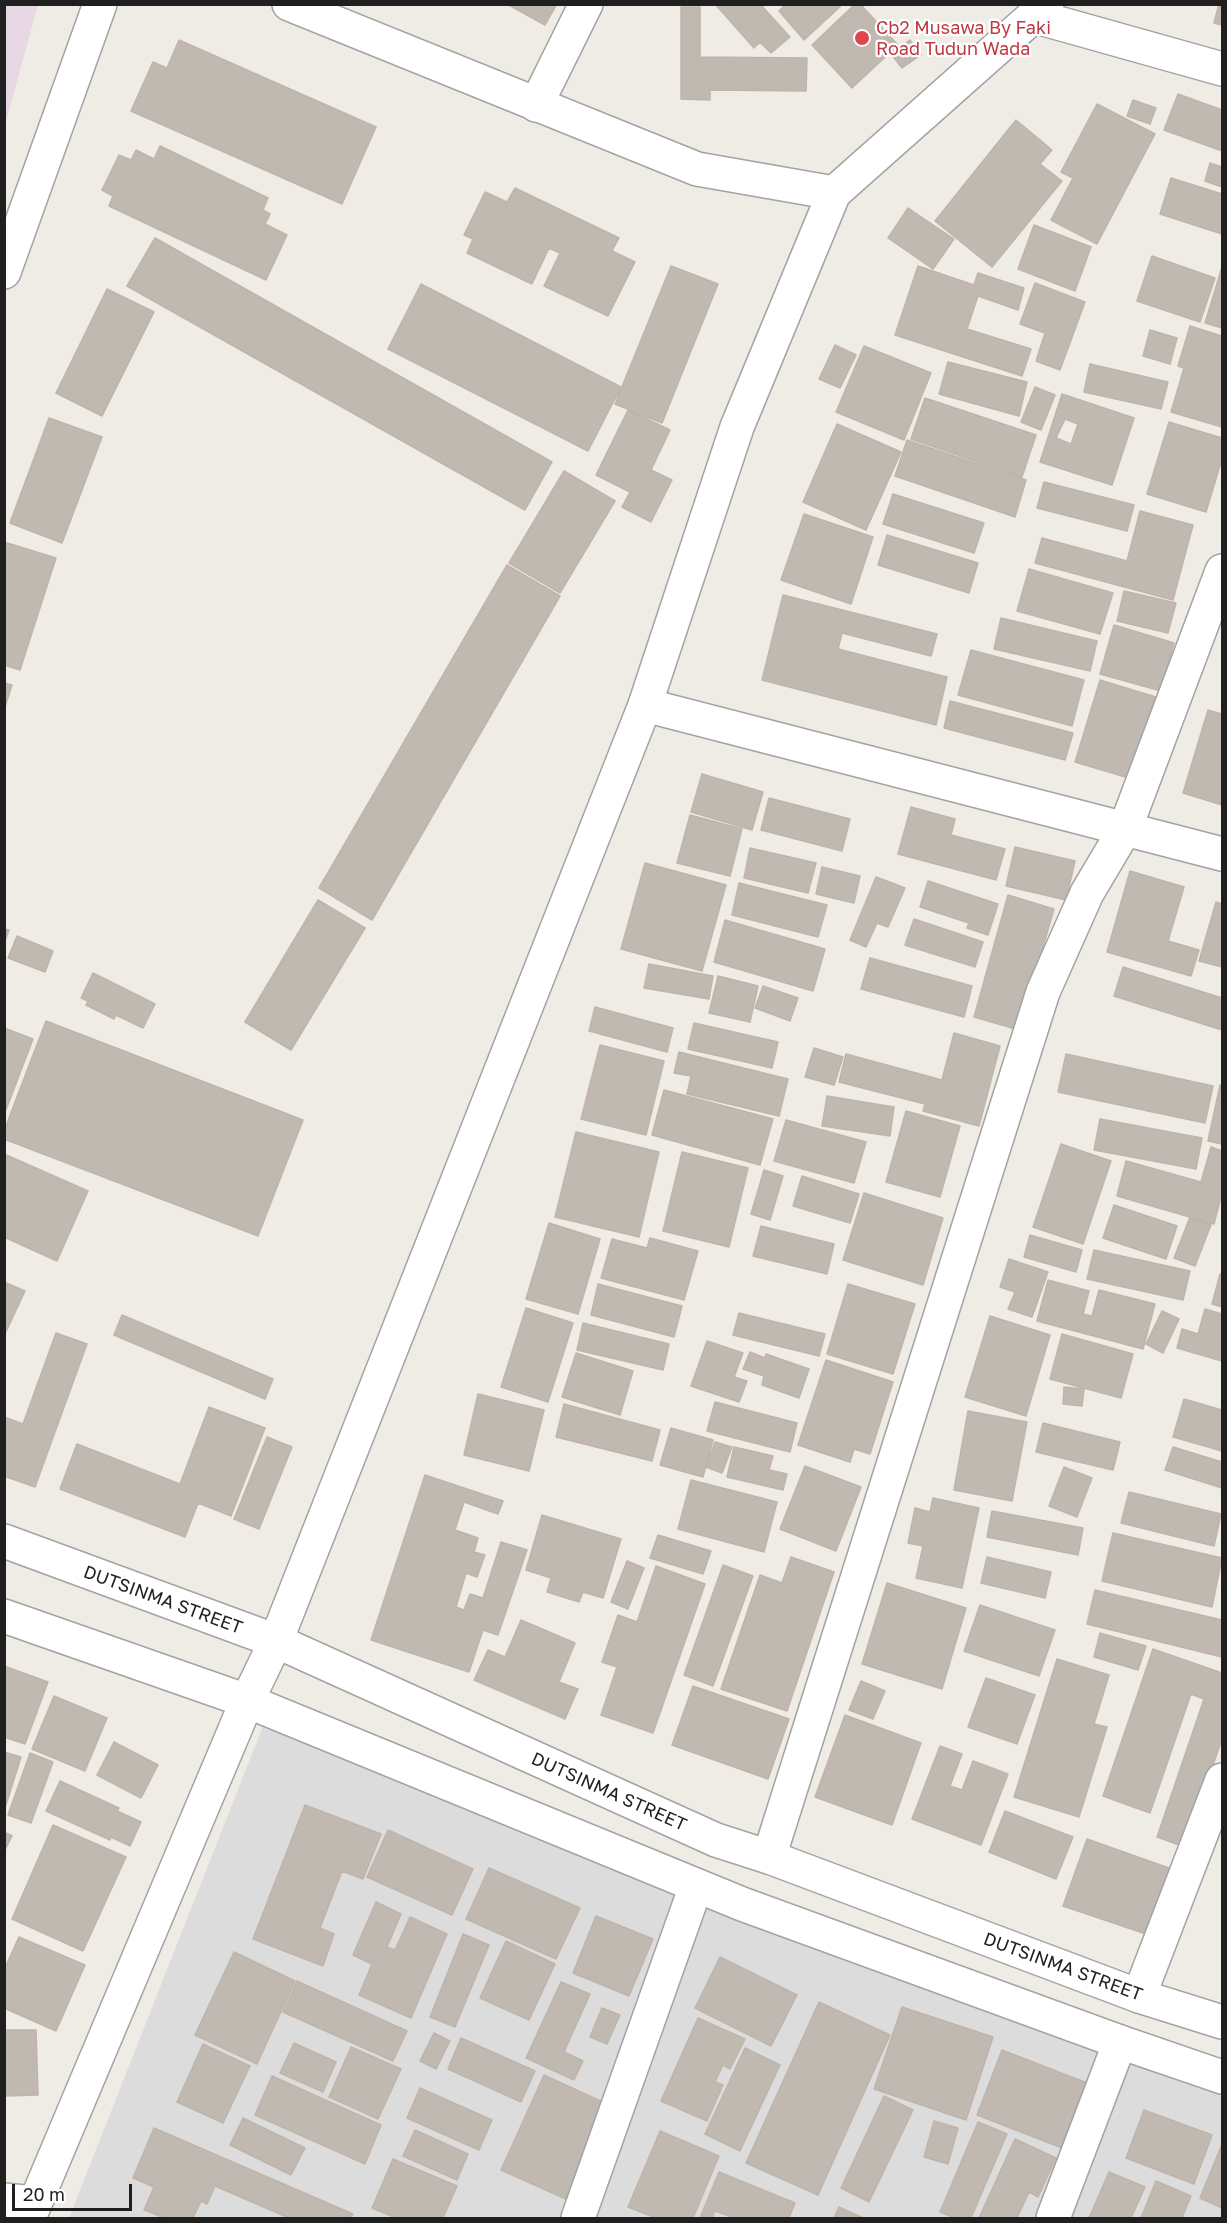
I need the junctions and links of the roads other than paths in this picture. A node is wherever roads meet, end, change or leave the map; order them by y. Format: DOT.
graph roads {
  1 [pos="100,4"];
  2 [pos="289,4"];
  3 [pos="586,4"];
  4 [pos="1040,10"];
  5 [pos="1222,69"];
  6 [pos="536,105"];
  7 [pos="834,193"];
  8 [pos="4,272"];
  9 [pos="1222,571"];
  10 [pos="645,705"];
  11 [pos="1125,829"];
  12 [pos="1222,854"];
  13 [pos="4,1541"];
  14 [pos="4,1617"];
  15 [pos="276,1641"];
  16 [pos="247,1701"];
  17 [pos="1222,1780"];
  18 [pos="769,1857"];
  19 [pos="696,1886"];
  20 [pos="1139,1996"];
  21 [pos="1222,2022"];
  22 [pos="1120,2042"];
  23 [pos="1222,2077"];
  24 [pos="23,2207"];
  25 [pos="578,2218"];
  26 [pos="1053,2218"];
  1 -- 8 [label="street"];
  2 -- 6 [label="street"];
  3 -- 6 [label="street"];
  4 -- 5 [label="street"];
  4 -- 7 [label="street"];
  6 -- 7 [label="street"];
  7 -- 10 [label="street"];
  9 -- 11 [label="street"];
  10 -- 11 [label="street"];
  10 -- 15 [label="street"];
  11 -- 12 [label="street"];
  11 -- 18 [label="street"];
  13 -- 15 [label="street, DUTSINMA STREET"];
  14 -- 16 [label="street"];
  15 -- 16 [label="street"];
  15 -- 18 [label="street, DUTSINMA STREET"];
  16 -- 19 [label="street"];
  16 -- 24 [label="street"];
  17 -- 20 [label="street"];
  18 -- 20 [label="street, DUTSINMA STREET"];
  19 -- 22 [label="street"];
  19 -- 25 [label="street"];
  20 -- 21 [label="street, DUTSINMA STREET"];
  22 -- 23 [label="street"];
  22 -- 26 [label="street"];
}
